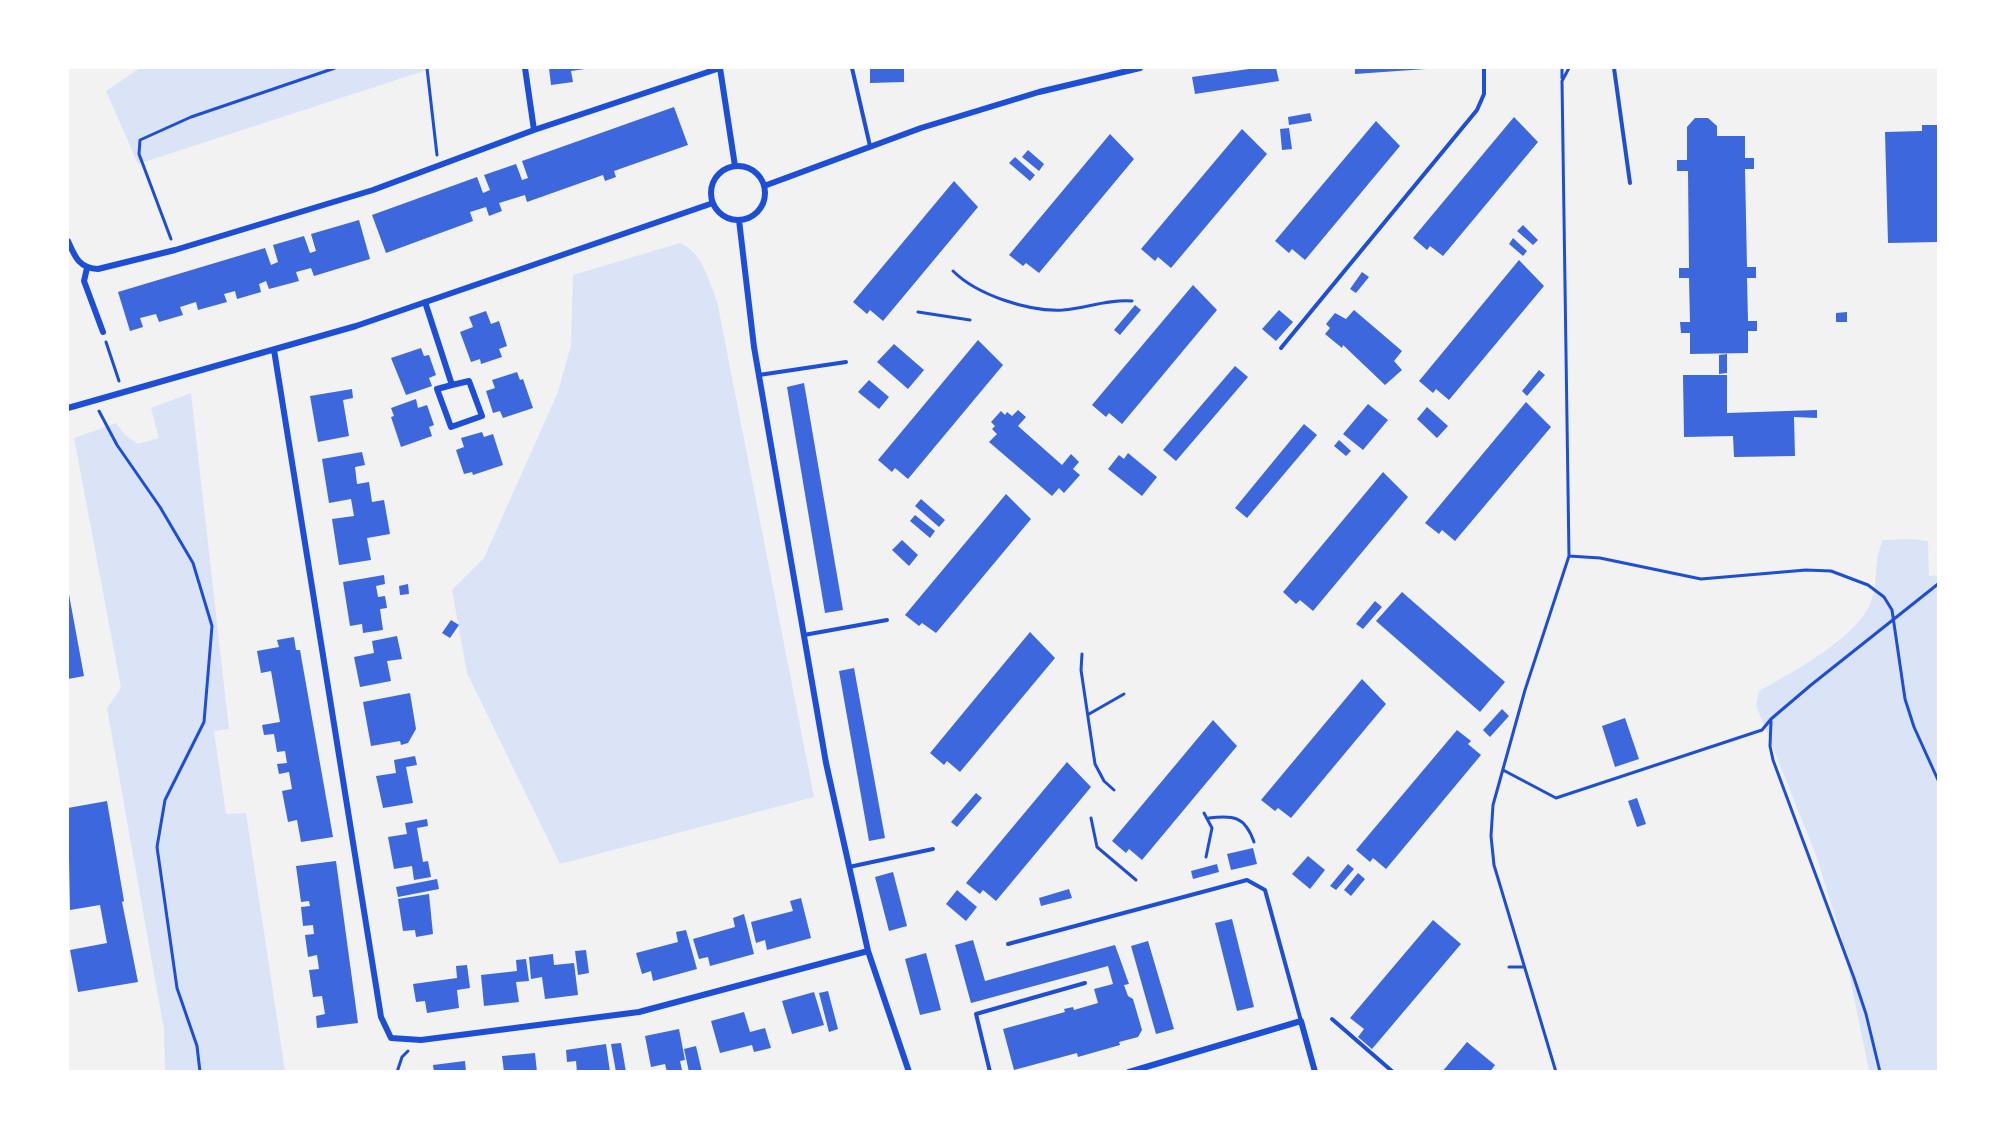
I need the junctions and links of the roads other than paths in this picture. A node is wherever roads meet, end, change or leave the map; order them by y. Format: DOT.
graph roads {
  1 [pos="525,68"];
  2 [pos="720,68"];
  3 [pos="852,68"];
  4 [pos="1140,68"];
  5 [pos="1484,68"];
  6 [pos="1614,68"];
  7 [pos="534,130"];
  8 [pos="870,146"];
  9 [pos="735,166"];
  10 [pos="1630,183"];
  11 [pos="764,186"];
  12 [pos="713,203"];
  13 [pos="739,220"];
  14 [pos="68,241"];
  15 [pos="87,268"];
  16 [pos="424,302"];
  17 [pos="103,332"];
  18 [pos="1281,348"];
  19 [pos="274,350"];
  20 [pos="846,362"];
  21 [pos="759,375"];
  22 [pos="452,385"];
  23 [pos="68,408"];
  24 [pos="887,620"];
  25 [pos="804,635"];
  26 [pos="933,849"];
  27 [pos="848,868"];
  28 [pos="1008,944"];
  29 [pos="868,951"];
  30 [pos="1085,983"];
  31 [pos="1332,1019"];
  32 [pos="1301,1021"];
  33 [pos="909,1071"];
  34 [pos="990,1071"];
  35 [pos="1129,1071"];
  36 [pos="1316,1071"];
  37 [pos="1393,1071"];
  1 -- 7 [label="street"];
  2 -- 7 [label="street"];
  2 -- 9 [label="street"];
  3 -- 8 [label="lane"];
  4 -- 8 [label="street"];
  5 -- 18 [label="lane"];
  6 -- 10 [label="lane"];
  7 -- 15 [label="street"];
  8 -- 11 [label="street"];
  9 -- 11 [label="street"];
  9 -- 12 [label="street"];
  11 -- 13 [label="street"];
  12 -- 13 [label="street"];
  12 -- 16 [label="street"];
  13 -- 21 [label="street"];
  14 -- 15 [label="street"];
  15 -- 17 [label="street"];
  16 -- 19 [label="street"];
  16 -- 22 [label="street"];
  19 -- 23 [label="street"];
  19 -- 29 [label="street"];
  20 -- 21 [label="lane"];
  21 -- 25 [label="street"];
  22 -- 22 [label="street"];
  24 -- 25 [label="lane"];
  25 -- 27 [label="street"];
  26 -- 27 [label="lane"];
  27 -- 29 [label="street"];
  28 -- 32 [label="lane"];
  29 -- 33 [label="street"];
  30 -- 34 [label="lane"];
  31 -- 37 [label="lane"];
  32 -- 35 [label="street"];
  32 -- 36 [label="street"];
}
